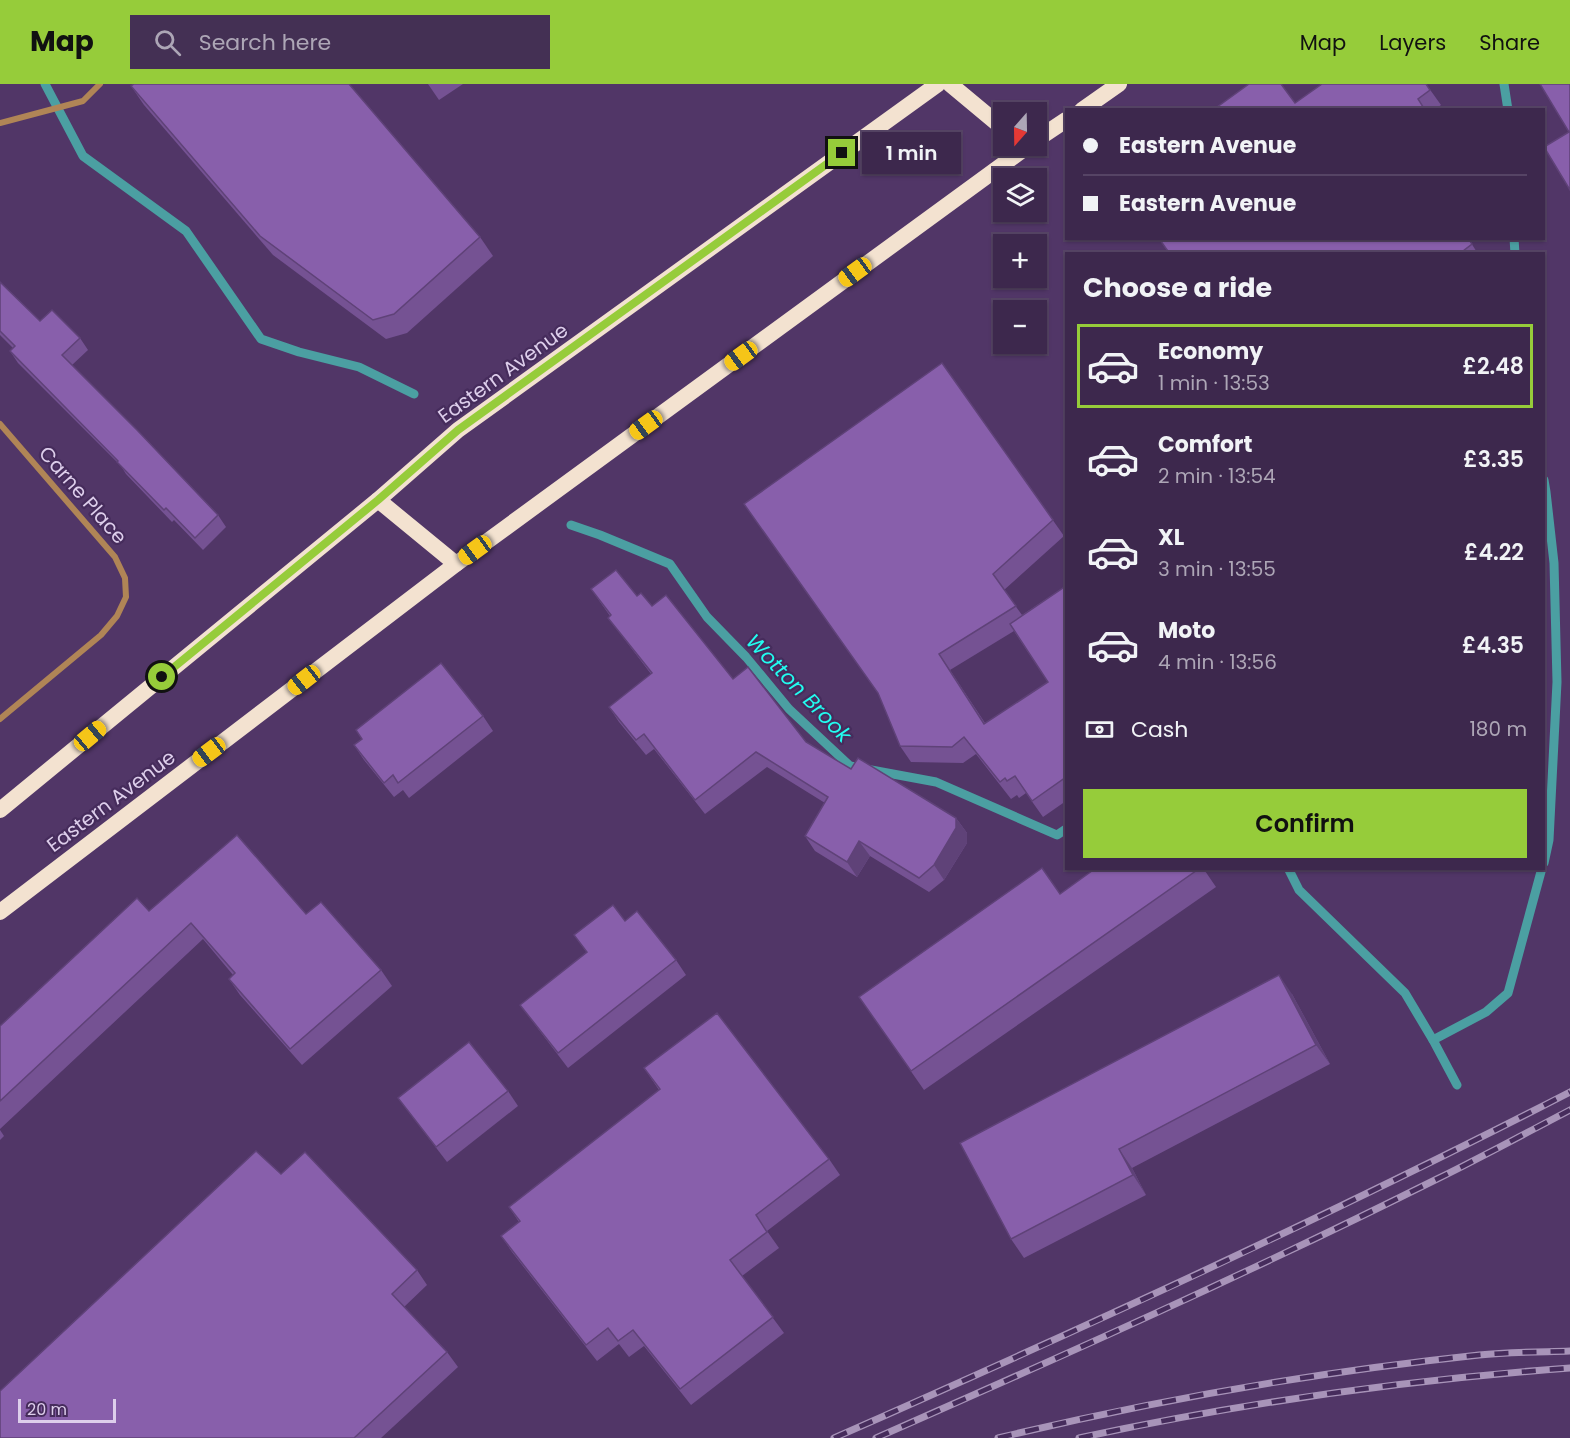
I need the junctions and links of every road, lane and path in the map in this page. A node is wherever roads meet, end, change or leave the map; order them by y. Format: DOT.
graph roads {
  1 [pos="100,84"];
  2 [pos="938,84"];
  3 [pos="950,84"];
  4 [pos="1119,84"];
  5 [pos="1085,108"];
  6 [pos="993,120"];
  7 [pos="1065,121"];
  8 [pos="0,123"];
  9 [pos="1047,132"];
  10 [pos="1013,156"];
  11 [pos="0,424"];
  12 [pos="378,500"];
  13 [pos="456,564"];
  14 [pos="0,719"];
  15 [pos="0,810"];
  16 [pos="0,912"];
  1 -- 8 [label="street"];
  2 -- 12 [label="highway, Eastern Avenue"];
  3 -- 6 [label="highway"];
  4 -- 5 [label="highway"];
  7 -- 9 [label="highway, Eastern Avenue"];
  10 -- 13 [label="highway, Eastern Avenue"];
  11 -- 14 [label="street, Carne Place"];
  12 -- 13 [label="highway"];
  12 -- 15 [label="highway, Eastern Avenue"];
  13 -- 16 [label="highway, Eastern Avenue"];
}
